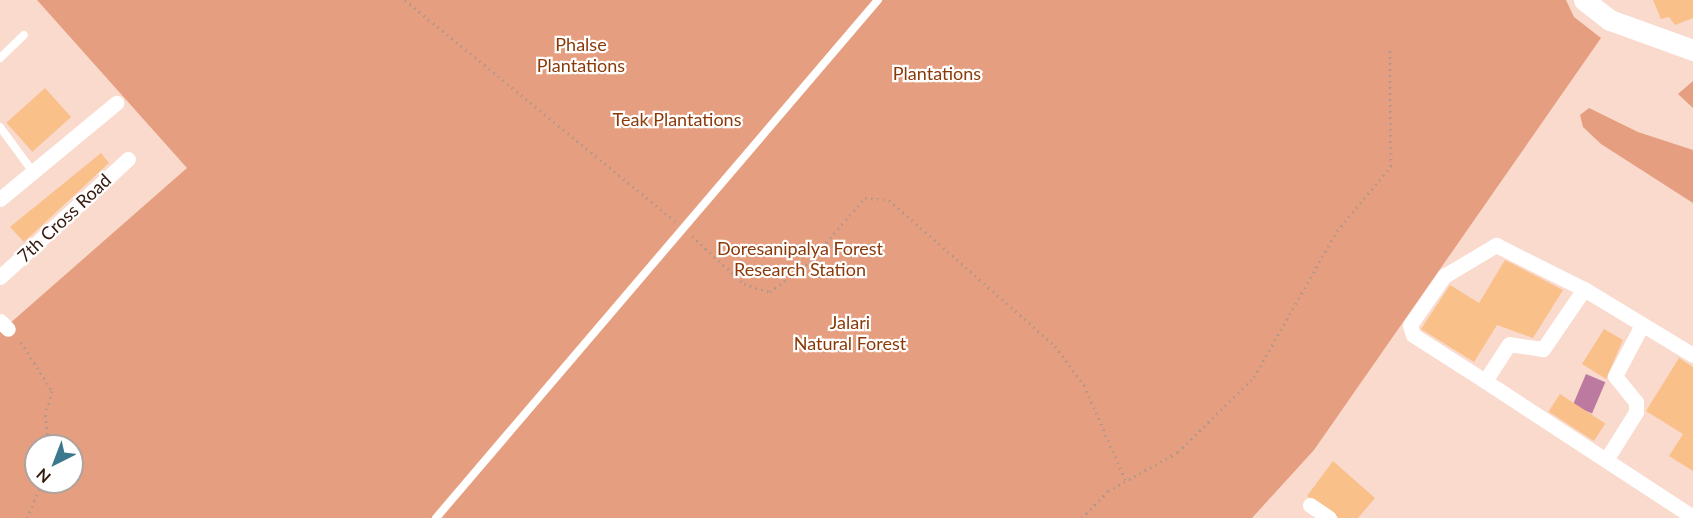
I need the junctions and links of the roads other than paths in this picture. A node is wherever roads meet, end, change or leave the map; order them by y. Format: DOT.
graph roads {
  1 [pos="878,0"];
  2 [pos="1584,0"];
  3 [pos="24,35"];
  4 [pos="1693,50"];
  5 [pos="0,58"];
  6 [pos="116,103"];
  7 [pos="0,127"];
  8 [pos="128,159"];
  9 [pos="33,172"];
  10 [pos="0,199"];
  11 [pos="0,277"];
  12 [pos="1584,289"];
  13 [pos="1642,325"];
  14 [pos="1693,355"];
  15 [pos="1485,381"];
  16 [pos="1606,460"];
  17 [pos="1310,504"];
  18 [pos="436,518"];
  19 [pos="1329,518"];
  20 [pos="1693,518"];
  1 -- 18 [label="lane"];
  2 -- 4 [label="street"];
  3 -- 5 [label="lane"];
  6 -- 9 [label="street"];
  7 -- 9 [label="lane"];
  8 -- 11 [label="street, 7th Cross Road"];
  9 -- 10 [label="street"];
  12 -- 13 [label="street"];
  12 -- 15 [label="street"];
  12 -- 15 [label="street"];
  13 -- 14 [label="street"];
  13 -- 16 [label="street"];
  15 -- 16 [label="street"];
  16 -- 20 [label="street"];
  17 -- 19 [label="street"];
}
